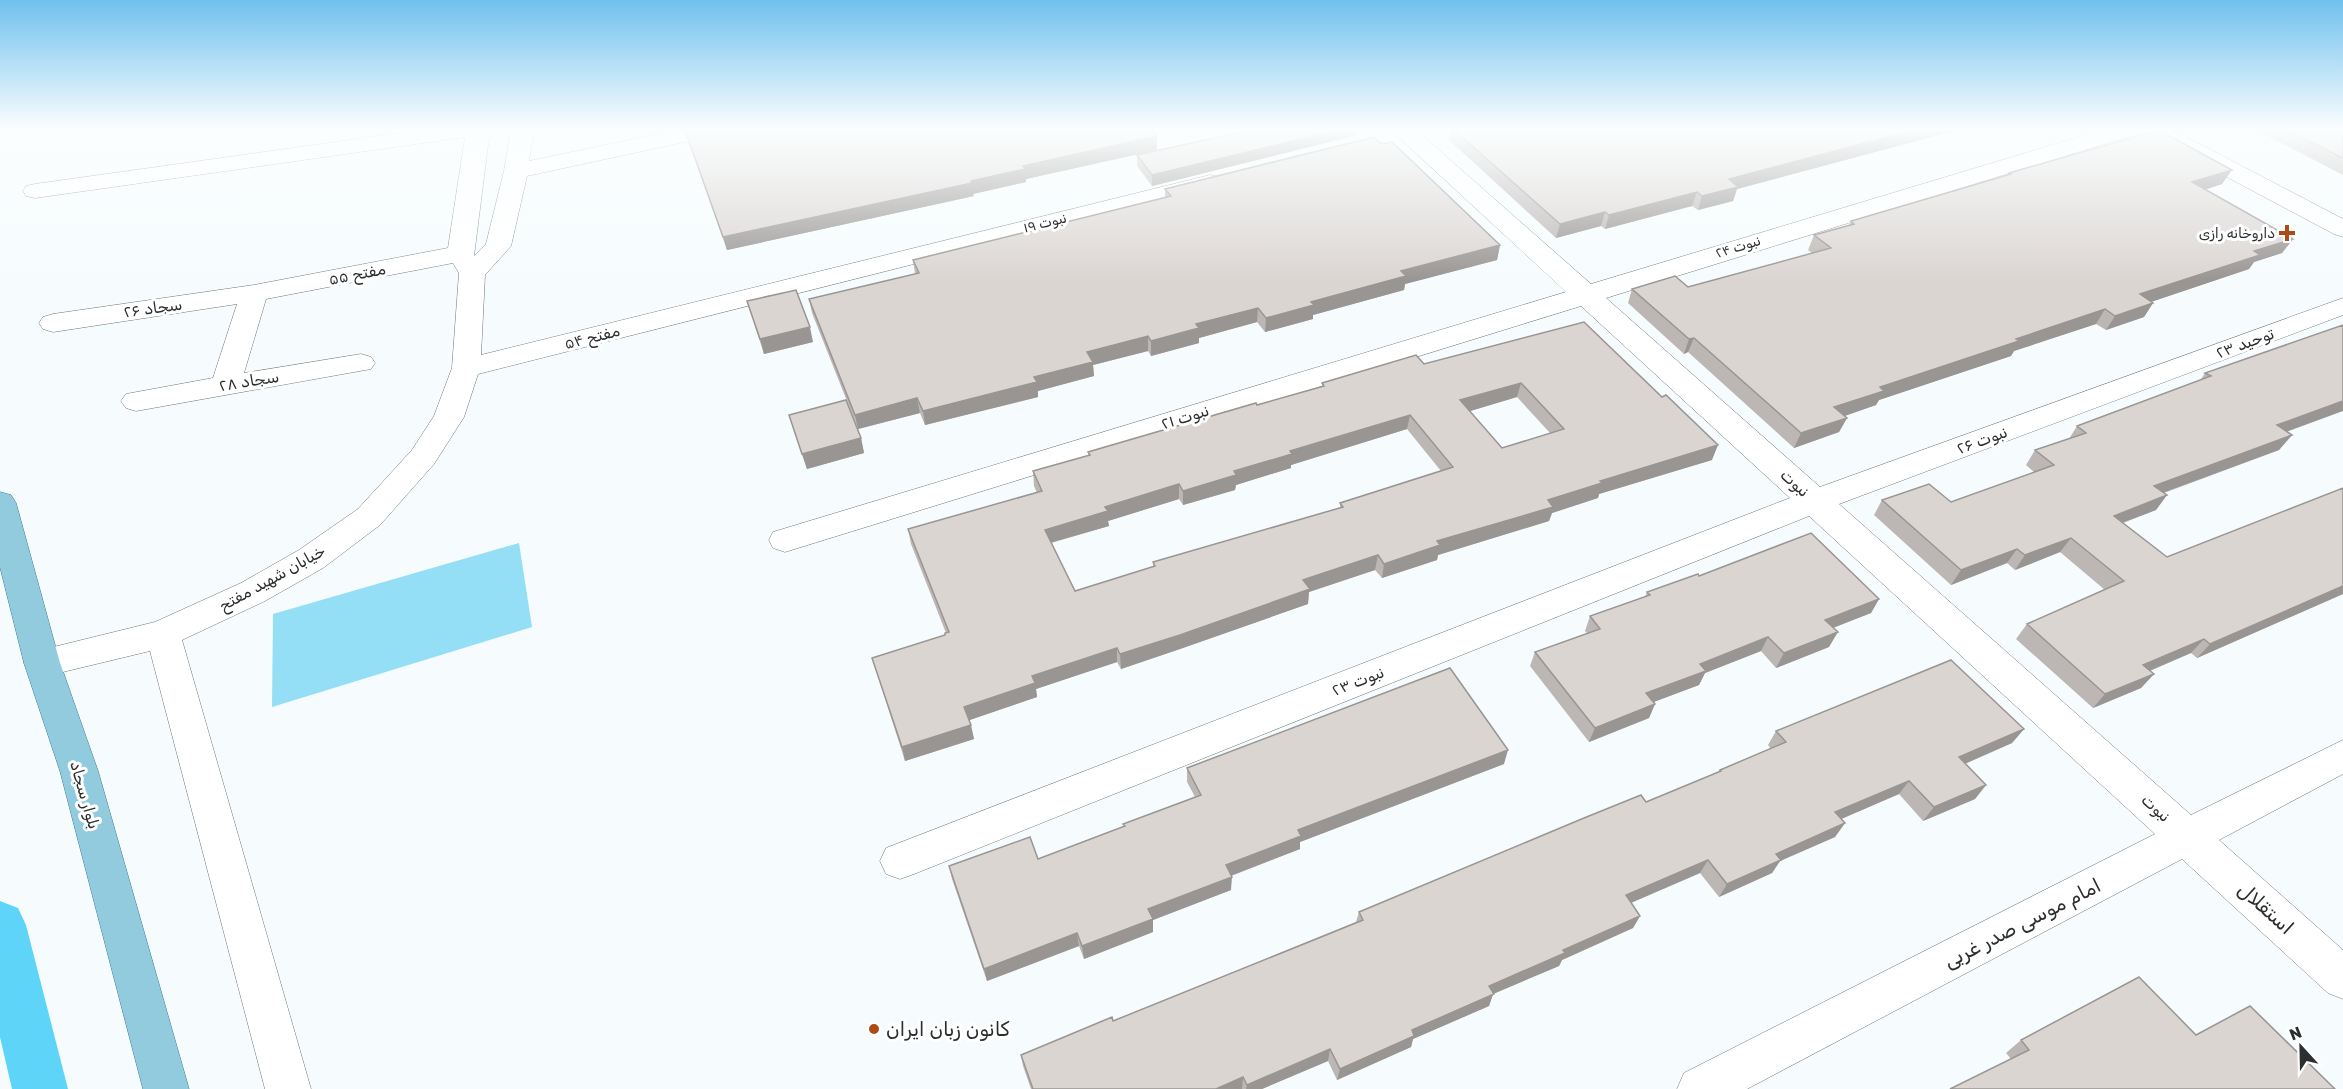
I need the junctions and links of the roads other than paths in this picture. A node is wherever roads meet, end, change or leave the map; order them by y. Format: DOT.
graph roads {
  1 [pos="119,180"];
  2 [pos="472,180"];
  3 [pos="514,180"];
  4 [pos="1219,180"];
  5 [pos="1457,180"];
  6 [pos="1958,180"];
  7 [pos="2250,180"];
  8 [pos="2294,180"];
  9 [pos="35,191"];
  10 [pos="2343,205"];
  11 [pos="2343,229"];
  12 [pos="466,263"];
  13 [pos="254,293"];
  14 [pos="1585,294"];
  15 [pos="718,305"];
  16 [pos="2343,306"];
  17 [pos="52,323"];
  18 [pos="361,363"];
  19 [pos="466,368"];
  20 [pos="2148,379"];
  21 [pos="226,385"];
  22 [pos="136,401"];
  23 [pos="1815,501"];
  24 [pos="0,503"];
  25 [pos="786,540"];
  26 [pos="163,634"];
  27 [pos="42,663"];
  28 [pos="2343,756"];
  29 [pos="2188,837"];
  30 [pos="900,861"];
  31 [pos="2343,978"];
  32 [pos="166,1089"];
  33 [pos="288,1089"];
  34 [pos="1700,1089"];
  1 -- 9 [label="street"];
  2 -- 12 [label="street, خیابان شهید مفتح"];
  3 -- 12 [label="street"];
  4 -- 15 [label="street, نبوت ۱۹"];
  5 -- 14 [label="street, نبوت"];
  6 -- 14 [label="street, نبوت ۲۴"];
  7 -- 11 [label="street"];
  8 -- 10 [label="street"];
  12 -- 13 [label="street, مفتح ۵۵"];
  12 -- 19 [label="street, خیابان شهید مفتح"];
  13 -- 17 [label="street, سجاد ۲۶"];
  13 -- 21 [label="street"];
  14 -- 23 [label="street, نبوت"];
  14 -- 25 [label="street, نبوت ۲۱"];
  15 -- 19 [label="street, مفتح ۵۴"];
  16 -- 20 [label="street, توحید ۲۳"];
  18 -- 21 [label="street, سجاد ۲۸"];
  19 -- 26 [label="street, خیابان شهید مفتح"];
  20 -- 23 [label="street, نبوت ۲۶"];
  21 -- 22 [label="street, سجاد ۲۸"];
  23 -- 29 [label="street, نبوت"];
  23 -- 30 [label="street, نبوت ۲۳"];
  24 -- 27 [label="main road, بلوار سجاد"];
  26 -- 27 [label="street, خیابان شهید مفتح"];
  26 -- 33 [label="street"];
  27 -- 32 [label="main road, بلوار سجاد"];
  28 -- 29 [label="street, امام موسی صدر غربی"];
  29 -- 31 [label="street, استقلال"];
  29 -- 34 [label="street, امام موسی صدر غربی"];
}
